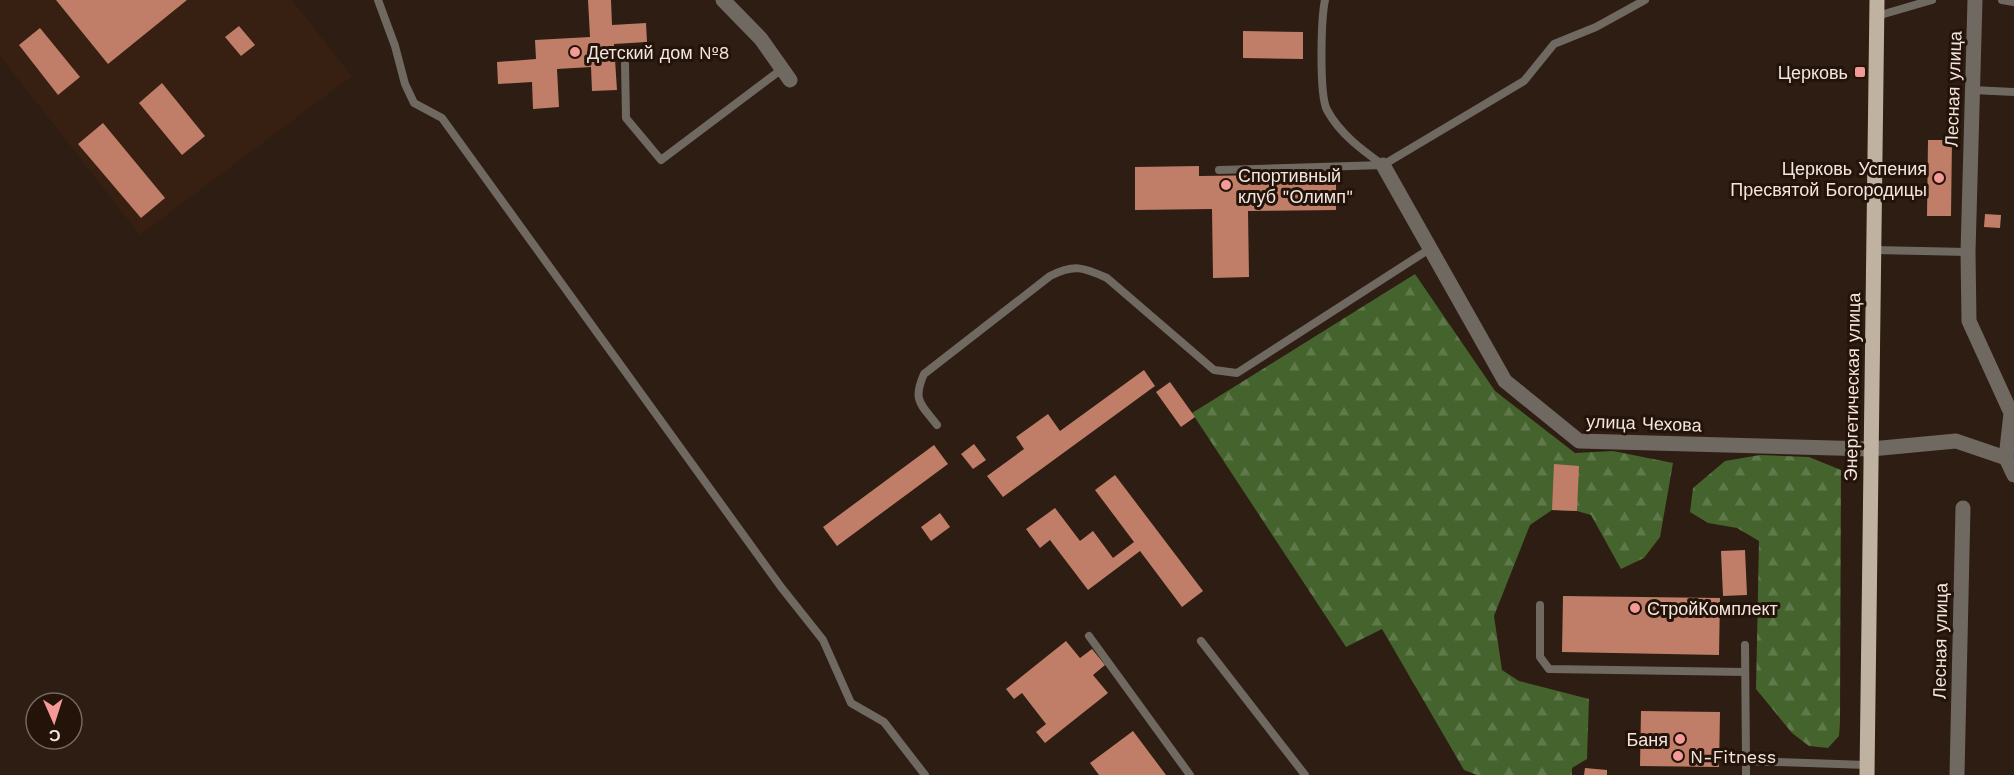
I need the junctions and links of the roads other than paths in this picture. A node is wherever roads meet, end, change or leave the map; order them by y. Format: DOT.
graph roads {
  1 [pos="378,0"];
  2 [pos="723,0"];
  3 [pos="1325,0"];
  4 [pos="1645,0"];
  5 [pos="1877,0"];
  6 [pos="1932,0"];
  7 [pos="1975,0"];
  8 [pos="2002,0"];
  9 [pos="2014,2"];
  10 [pos="1877,16"];
  11 [pos="625,64"];
  12 [pos="786,75"];
  13 [pos="1972,90"];
  14 [pos="2014,92"];
  15 [pos="1383,165"];
  16 [pos="1219,170"];
  17 [pos="1431,248"];
  18 [pos="1874,250"];
  19 [pos="1968,252"];
  20 [pos="937,425"];
  21 [pos="1871,449"];
  22 [pos="2006,458"];
  23 [pos="2014,475"];
  24 [pos="1963,508"];
  25 [pos="1540,605"];
  26 [pos="1089,636"];
  27 [pos="1201,641"];
  28 [pos="1745,645"];
  29 [pos="1745,672"];
  30 [pos="1746,761"];
  31 [pos="1867,770"];
  32 [pos="925,775"];
  33 [pos="1190,775"];
  34 [pos="1305,775"];
  35 [pos="1746,775"];
  36 [pos="1957,775"];
  1 -- 32 [label="lane"];
  2 -- 12 [label="street"];
  3 -- 15 [label="lane"];
  4 -- 15 [label="lane"];
  5 -- 10 [label="main road, Энергетическая улица"];
  6 -- 10 [label="lane"];
  7 -- 13 [label="street, Лесная улица"];
  8 -- 9 [label="lane"];
  10 -- 18 [label="main road, Энергетическая улица"];
  11 -- 12 [label="lane"];
  13 -- 14 [label="lane"];
  13 -- 19 [label="street, Лесная улица"];
  15 -- 16 [label="lane"];
  15 -- 17 [label="street, улица Чехова"];
  17 -- 20 [label="lane"];
  17 -- 21 [label="street, улица Чехова"];
  18 -- 19 [label="lane"];
  18 -- 21 [label="main road, Энергетическая улица"];
  19 -- 22 [label="street, Лесная улица"];
  21 -- 22 [label="street"];
  21 -- 31 [label="main road, Энергетическая улица"];
  22 -- 23 [label="street"];
  24 -- 36 [label="street, Лесная улица"];
  25 -- 29 [label="lane"];
  26 -- 33 [label="lane"];
  27 -- 34 [label="lane"];
  28 -- 29 [label="lane"];
  29 -- 30 [label="lane"];
  30 -- 31 [label="lane"];
  30 -- 35 [label="lane"];
}
